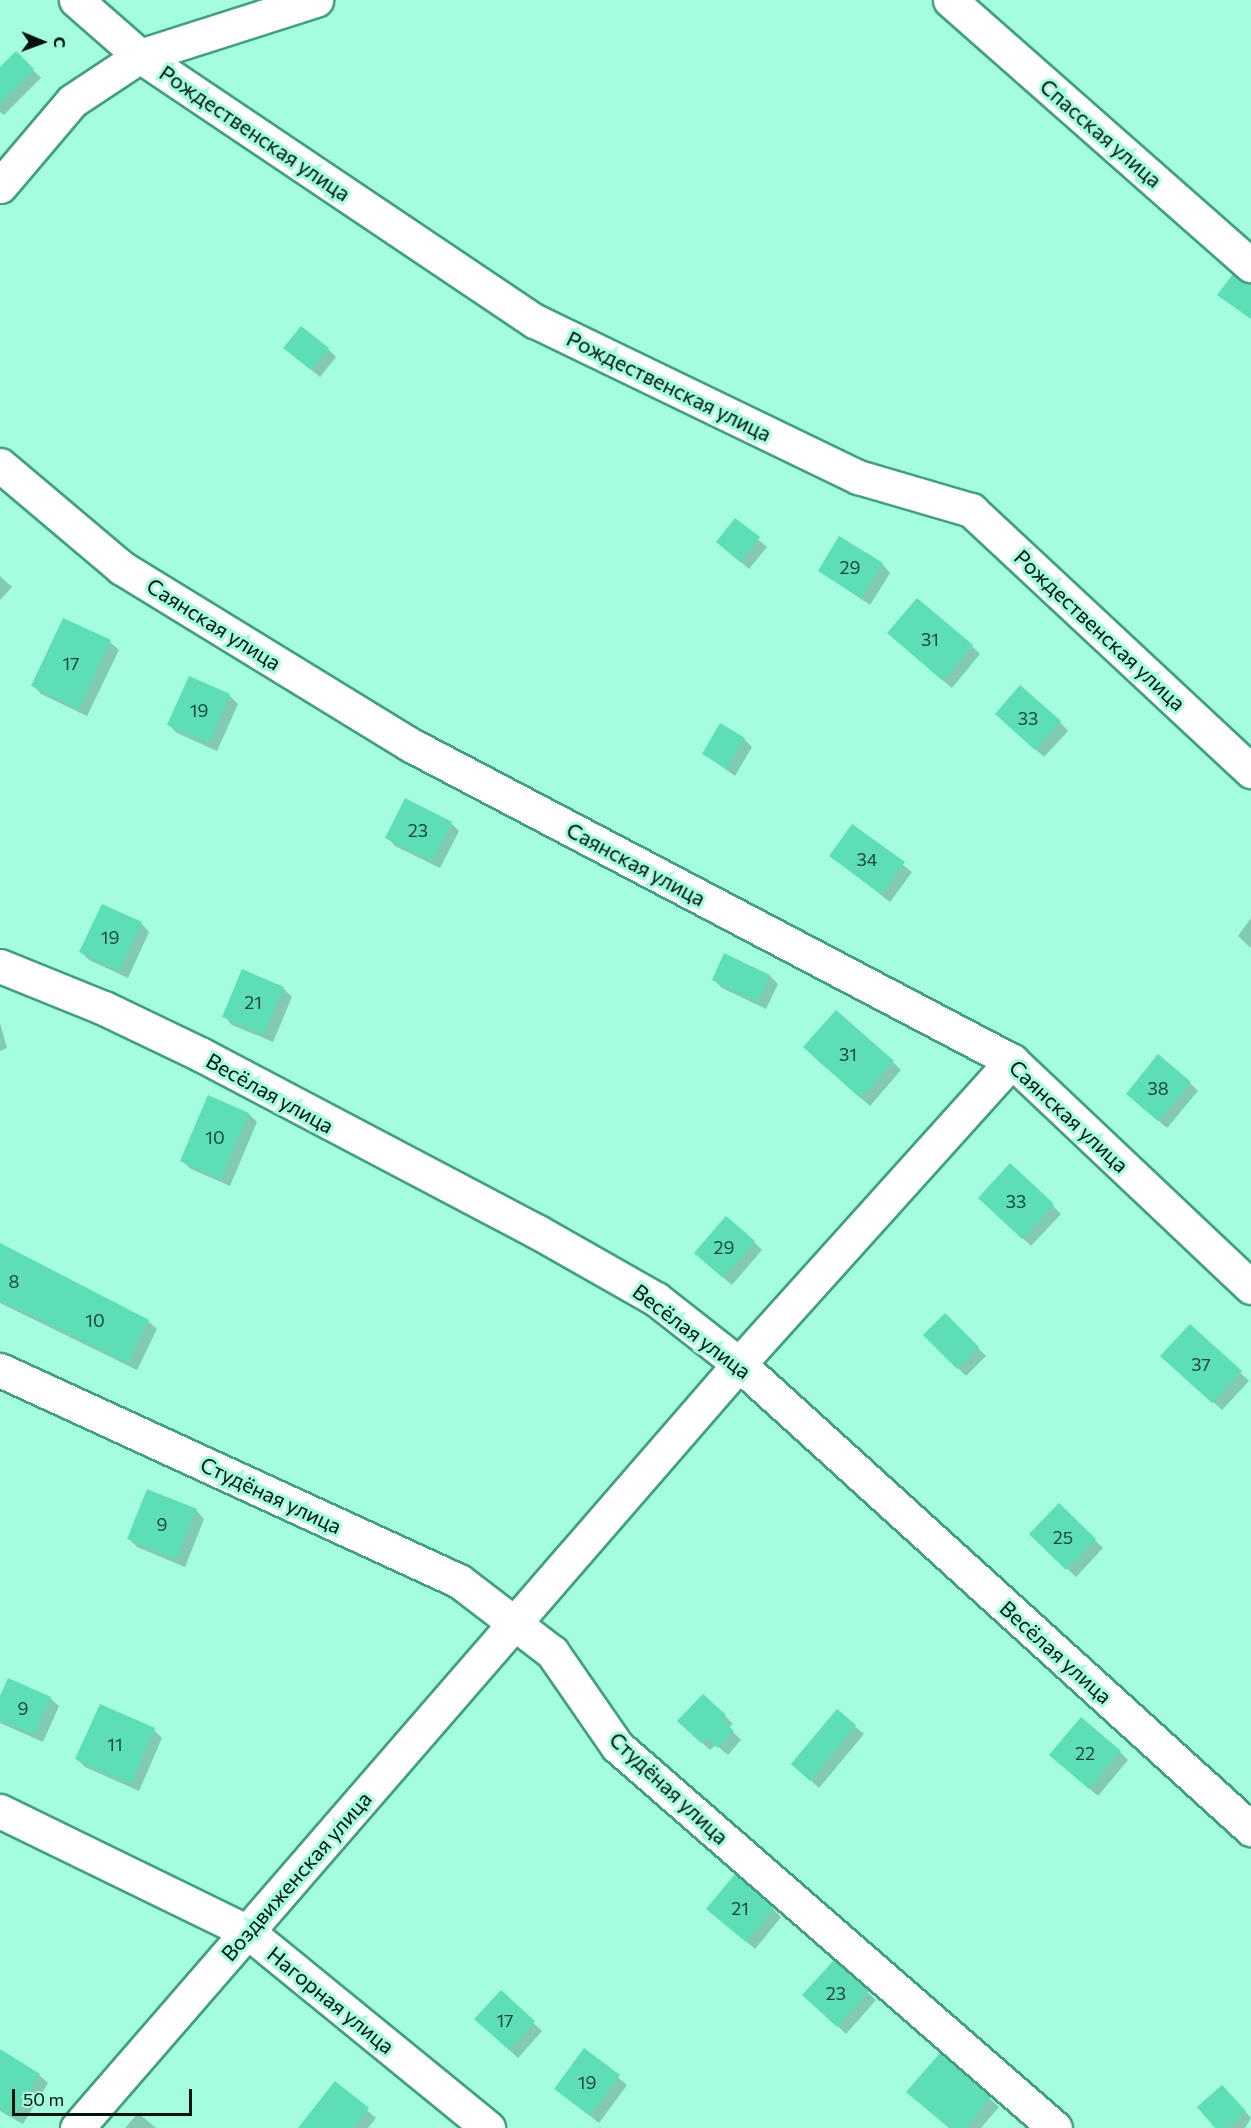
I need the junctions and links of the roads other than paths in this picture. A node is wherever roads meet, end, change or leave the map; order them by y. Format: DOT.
graph roads {
  1 [pos="76,0"];
  2 [pos="316,0"];
  3 [pos="951,0"];
  4 [pos="140,56"];
  5 [pos="0,186"];
  6 [pos="1251,265"];
  7 [pos="0,465"];
  8 [pos="1251,771"];
  9 [pos="0,966"];
  10 [pos="1012,1061"];
  11 [pos="1251,1287"];
  12 [pos="739,1364"];
  13 [pos="0,1370"];
  14 [pos="514,1624"];
  15 [pos="0,1810"];
  16 [pos="1251,1829"];
  17 [pos="248,1932"];
  18 [pos="77,2128"];
  19 [pos="488,2128"];
  20 [pos="1055,2128"];
  1 -- 4 [label="street, Рождественская улица"];
  2 -- 4 [label="street"];
  3 -- 6 [label="street, Спасская улица"];
  4 -- 5 [label="street"];
  4 -- 8 [label="street, Рождественская улица"];
  7 -- 10 [label="street, Саянская улица"];
  9 -- 12 [label="street, Весёлая улица"];
  10 -- 11 [label="street, Саянская улица"];
  10 -- 12 [label="street, Воздвиженская улица"];
  12 -- 14 [label="street, Воздвиженская улица"];
  12 -- 16 [label="street, Весёлая улица"];
  13 -- 14 [label="street, Студёная улица"];
  14 -- 17 [label="street, Воздвиженская улица"];
  14 -- 20 [label="street, Студёная улица"];
  15 -- 17 [label="street, Нагорная улица"];
  17 -- 18 [label="street, Воздвиженская улица"];
  17 -- 19 [label="street, Нагорная улица"];
}
